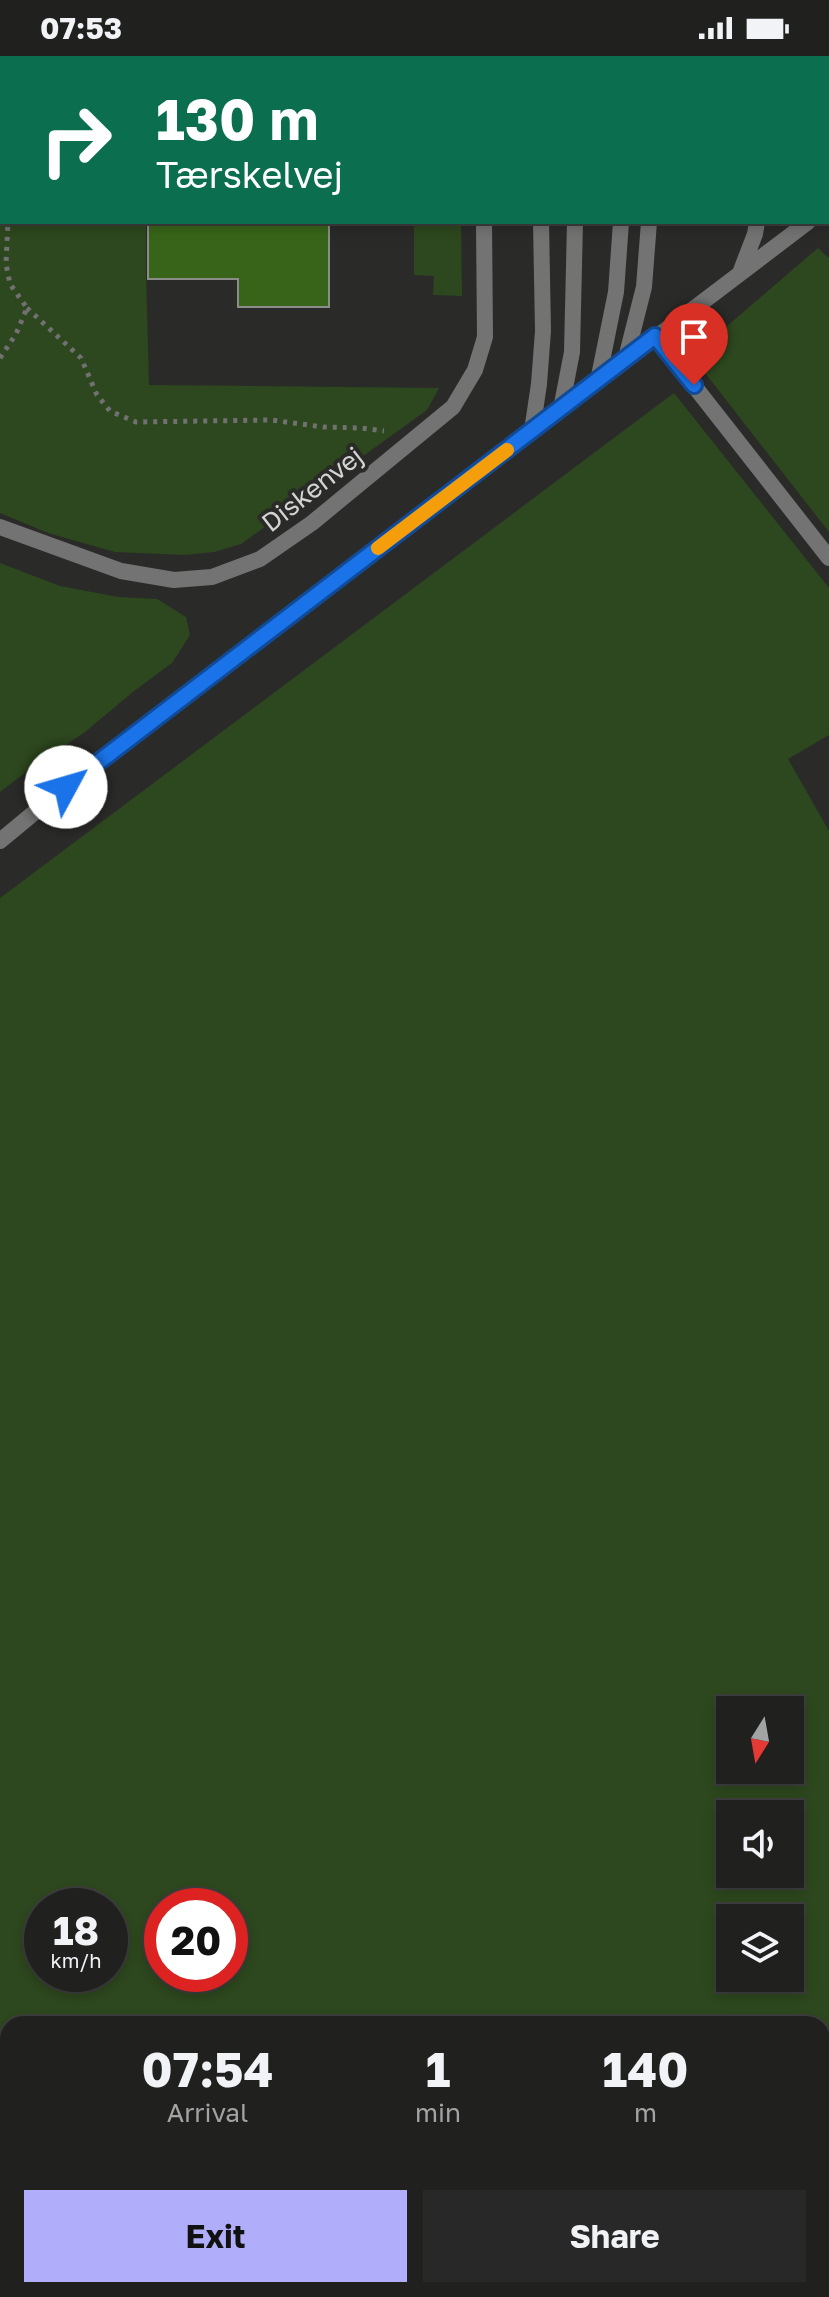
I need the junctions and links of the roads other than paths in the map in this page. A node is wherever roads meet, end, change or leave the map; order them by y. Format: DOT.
graph roads {
  1 [pos="484,224"];
  2 [pos="541,224"];
  3 [pos="575,224"];
  4 [pos="621,224"];
  5 [pos="649,224"];
  6 [pos="757,224"];
  7 [pos="786,224"];
  8 [pos="806,224"];
  9 [pos="777,247"];
  10 [pos="740,274"];
  11 [pos="655,336"];
  12 [pos="626,358"];
  13 [pos="598,381"];
  14 [pos="561,409"];
  15 [pos="532,431"];
  16 [pos="0,527"];
  17 [pos="829,558"];
  18 [pos="0,841"];
  1 -- 16 [label="lane, Diskenvej"];
  2 -- 15 [label="lane"];
  3 -- 14 [label="lane"];
  4 -- 13 [label="lane"];
  5 -- 12 [label="lane"];
  6 -- 10 [label="lane"];
  7 -- 9 [label="lane"];
  8 -- 9 [label="lane"];
  9 -- 10 [label="lane"];
  10 -- 11 [label="lane"];
  11 -- 12 [label="lane"];
  11 -- 17 [label="lane"];
  12 -- 13 [label="lane"];
  13 -- 14 [label="lane"];
  14 -- 15 [label="lane"];
  15 -- 18 [label="lane"];
}
